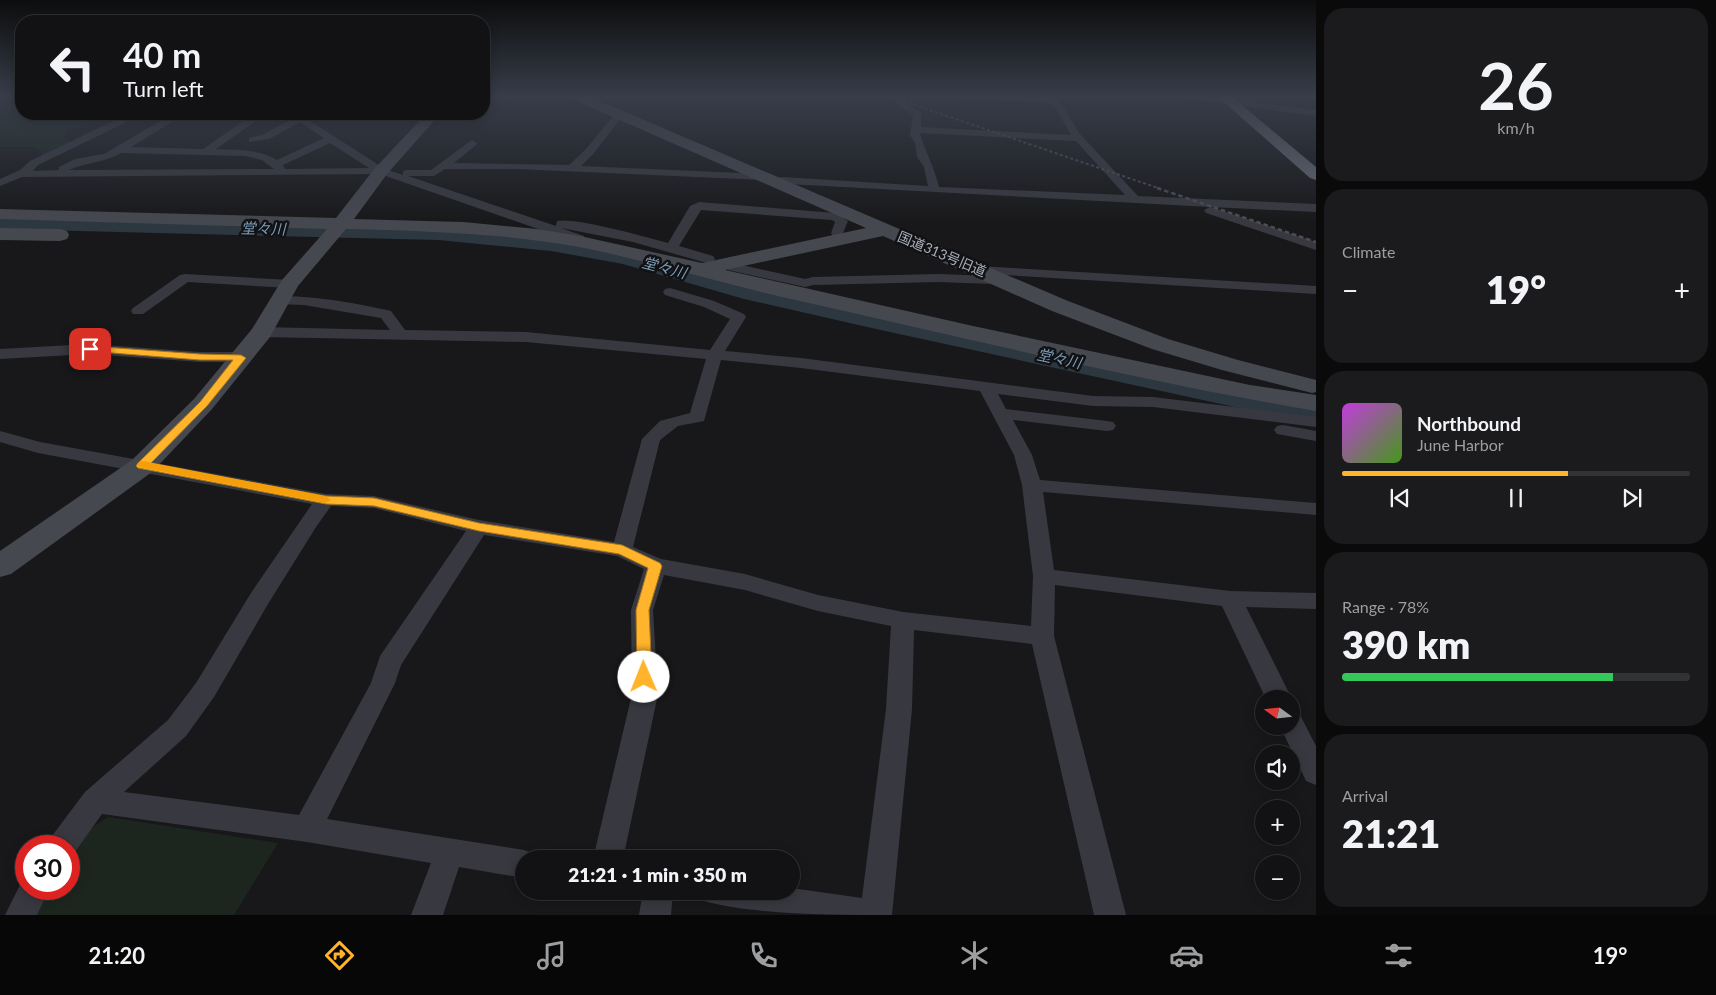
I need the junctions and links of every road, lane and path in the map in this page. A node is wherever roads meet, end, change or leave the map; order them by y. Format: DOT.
graph roads {
  1 [pos="1078,138"];
  2 [pos="84,139"];
  3 [pos="138,139"];
  4 [pos="225,139"];
  5 [pos="265,139"];
  6 [pos="332,139"];
  7 [pos="412,139"];
  8 [pos="600,139"];
  9 [pos="675,139"];
  10 [pos="917,139"];
  11 [pos="1273,139"];
  12 [pos="253,140"];
  13 [pos="472,143"];
  14 [pos="119,150"];
  15 [pos="207,151"];
  16 [pos="33,166"];
  17 [pos="445,166"];
  18 [pos="278,168"];
  19 [pos="572,168"];
  20 [pos="19,169"];
  21 [pos="68,172"];
  22 [pos="382,174"];
  23 [pos="1316,175"];
  24 [pos="769,179"];
  25 [pos="0,182"];
  26 [pos="934,190"];
  27 [pos="1134,199"];
  28 [pos="1198,204"];
  29 [pos="1316,208"];
  30 [pos="0,214"];
  31 [pos="540,224"];
  32 [pos="885,230"];
  33 [pos="330,233"];
  34 [pos="0,234"];
  35 [pos="74,236"];
  36 [pos="841,239"];
  37 [pos="580,242"];
  38 [pos="1316,246"];
  39 [pos="671,248"];
  40 [pos="704,264"];
  41 [pos="733,267"];
  42 [pos="978,270"];
  43 [pos="997,278"];
  44 [pos="1316,290"];
  45 [pos="284,292"];
  46 [pos="670,292"];
  47 [pos="138,311"];
  48 [pos="262,332"];
  49 [pos="401,335"];
  50 [pos="0,354"];
  51 [pos="715,354"];
  52 [pos="241,358"];
  53 [pos="1316,386"];
  54 [pos="986,387"];
  55 [pos="1316,403"];
  56 [pos="1000,413"];
  57 [pos="1107,426"];
  58 [pos="1315,434"];
  59 [pos="4,441"];
  60 [pos="142,466"];
  61 [pos="1032,485"];
  62 [pos="326,500"];
  63 [pos="1316,508"];
  64 [pos="479,527"];
  65 [pos="622,550"];
  66 [pos="0,566"];
  67 [pos="656,566"];
  68 [pos="1044,576"];
  69 [pos="1230,599"];
  70 [pos="1316,601"];
  71 [pos="903,620"];
  72 [pos="1042,636"];
  73 [pos="1275,690"];
  74 [pos="1297,735"];
  75 [pos="1316,773"];
  76 [pos="95,801"];
  77 [pos="307,829"];
  78 [pos="70,835"];
  79 [pos="610,850"];
  80 [pos="449,853"];
  81 [pos="515,863"];
  82 [pos="28,900"];
  83 [pos="657,900"];
  84 [pos="775,900"];
  85 [pos="20,915"];
  86 [pos="427,915"];
  87 [pos="655,915"];
  88 [pos="874,915"];
  89 [pos="1110,915"];
  1 -- 27 [label="street"];
  2 -- 16 [label="street"];
  3 -- 14 [label="street"];
  4 -- 15 [label="street"];
  5 -- 12 [label="street"];
  6 -- 18 [label="street"];
  6 -- 22 [label="street"];
  7 -- 22 [label="street"];
  8 -- 19 [label="street"];
  9 -- 24 [label="street, 国道313号旧道"];
  10 -- 26 [label="street"];
  11 -- 23 [label="highway"];
  13 -- 17 [label="street"];
  14 -- 15 [label="street"];
  14 -- 21 [label="street"];
  15 -- 18 [label="street"];
  16 -- 20 [label="street"];
  16 -- 21 [label="street"];
  17 -- 19 [label="street"];
  17 -- 22 [label="street"];
  18 -- 21 [label="street"];
  18 -- 22 [label="street"];
  19 -- 24 [label="street"];
  20 -- 21 [label="street"];
  20 -- 25 [label="street"];
  22 -- 31 [label="street"];
  22 -- 33 [label="street"];
  24 -- 26 [label="street"];
  24 -- 32 [label="street, 国道313号旧道"];
  26 -- 27 [label="street"];
  27 -- 28 [label="street"];
  28 -- 29 [label="street"];
  28 -- 38 [label="street"];
  30 -- 33 [label="street"];
  31 -- 37 [label="street"];
  31 -- 39 [label="street"];
  32 -- 36 [label="street"];
  32 -- 42 [label="street, 国道313号旧道"];
  33 -- 37 [label="street"];
  33 -- 45 [label="street"];
  34 -- 35 [label="street"];
  36 -- 39 [label="street"];
  36 -- 40 [label="street"];
  37 -- 40 [label="street"];
  39 -- 40 [label="street"];
  40 -- 55 [label="street"];
  41 -- 43 [label="street"];
  42 -- 43 [label="street, 国道313号旧道"];
  42 -- 44 [label="street"];
  43 -- 53 [label="street, 国道313号旧道"];
  45 -- 47 [label="street"];
  45 -- 48 [label="street"];
  45 -- 49 [label="street"];
  46 -- 51 [label="street"];
  48 -- 49 [label="street"];
  48 -- 52 [label="street"];
  49 -- 51 [label="street"];
  50 -- 52 [label="street"];
  51 -- 54 [label="street"];
  51 -- 65 [label="street"];
  52 -- 60 [label="street"];
  54 -- 56 [label="street"];
  54 -- 58 [label="street"];
  56 -- 57 [label="street"];
  56 -- 61 [label="street"];
  59 -- 60 [label="street"];
  60 -- 62 [label="street"];
  60 -- 66 [label="street"];
  61 -- 63 [label="street"];
  61 -- 68 [label="street"];
  62 -- 64 [label="street"];
  62 -- 76 [label="street"];
  64 -- 65 [label="street"];
  64 -- 77 [label="street"];
  65 -- 67 [label="street"];
  67 -- 71 [label="street"];
  67 -- 79 [label="street"];
  68 -- 69 [label="street"];
  68 -- 72 [label="street"];
  69 -- 70 [label="street"];
  69 -- 73 [label="street"];
  71 -- 72 [label="street"];
  71 -- 88 [label="street"];
  72 -- 89 [label="street"];
  74 -- 75 [label="street"];
  76 -- 77 [label="street"];
  76 -- 78 [label="street"];
  77 -- 80 [label="street"];
  80 -- 81 [label="street"];
  80 -- 86 [label="street"];
  82 -- 85 [label="street"];
  83 -- 87 [label="street"];
  84 -- 88 [label="street"];
}
